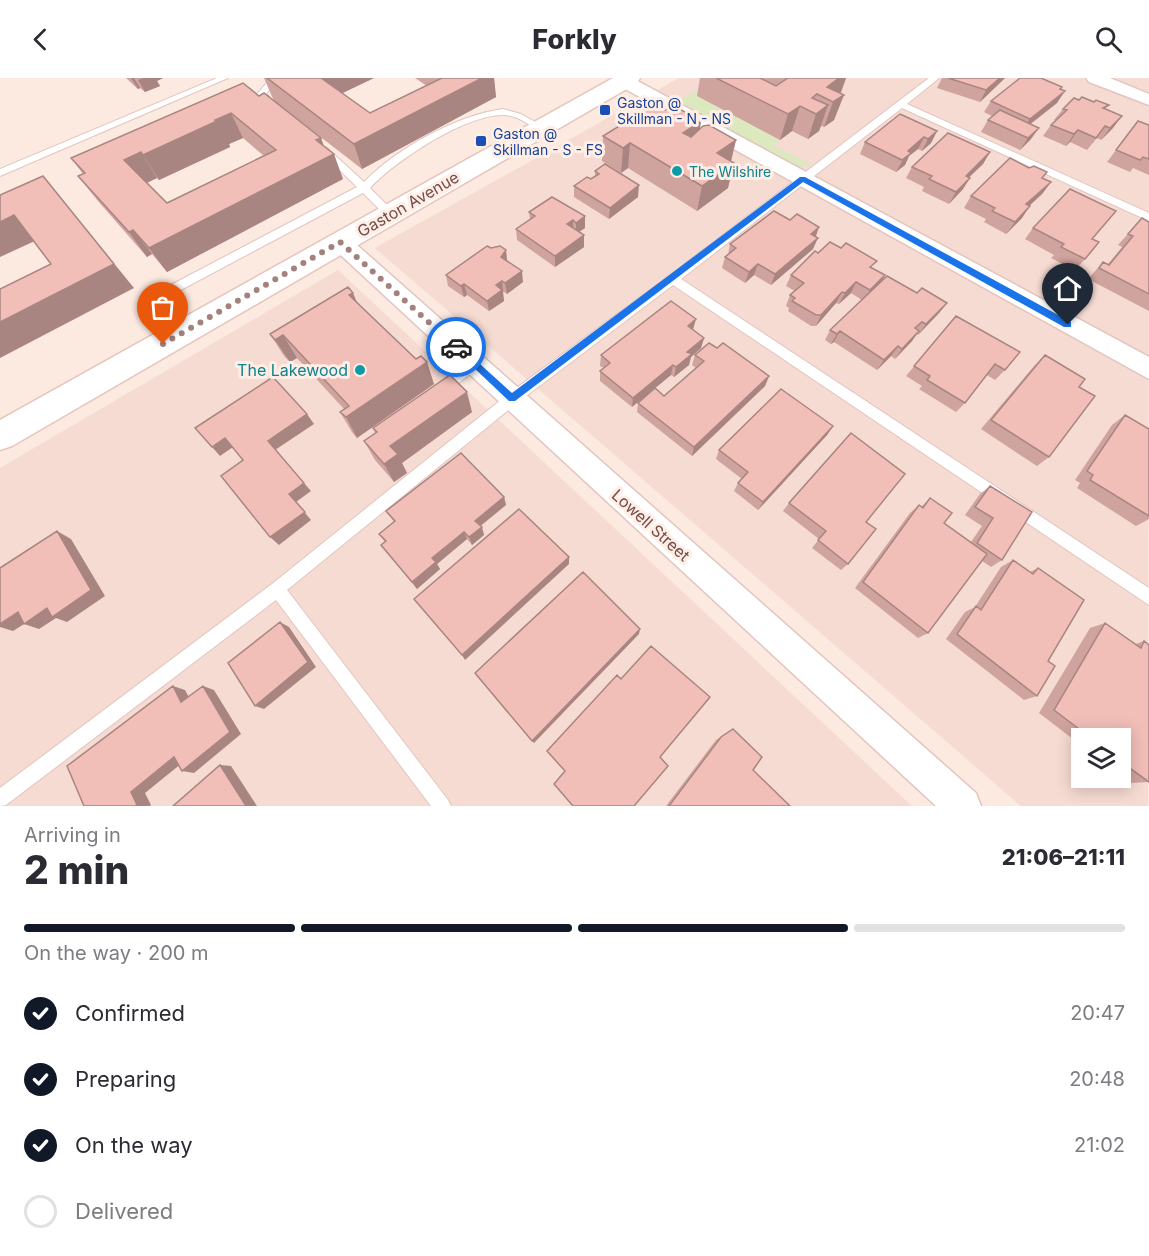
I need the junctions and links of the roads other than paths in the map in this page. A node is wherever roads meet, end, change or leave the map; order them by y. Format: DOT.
graph roads {
  1 [pos="224,78"];
  2 [pos="279,78"];
  3 [pos="935,78"];
  4 [pos="1095,78"];
  5 [pos="626,79"];
  6 [pos="1149,100"];
  7 [pos="900,104"];
  8 [pos="281,114"];
  9 [pos="542,128"];
  10 [pos="316,143"];
  11 [pos="0,173"];
  12 [pos="803,179"];
  13 [pos="364,188"];
  14 [pos="390,214"];
  15 [pos="1149,217"];
  16 [pos="340,242"];
  17 [pos="673,279"];
  18 [pos="183,332"];
  19 [pos="475,364"];
  20 [pos="1149,369"];
  21 [pos="429,399"];
  22 [pos="512,399"];
  23 [pos="0,436"];
  24 [pos="277,589"];
  25 [pos="1149,597"];
  26 [pos="0,799"];
  27 [pos="442,806"];
  28 [pos="963,806"];
  1 -- 11 [label="lane"];
  2 -- 8 [label="lane"];
  3 -- 7 [label="lane"];
  4 -- 6 [label="street"];
  5 -- 9 [label="main road, Gaston Avenue"];
  5 -- 12 [label="street"];
  7 -- 12 [label="lane"];
  7 -- 15 [label="lane"];
  9 -- 13 [label="lane"];
  9 -- 14 [label="main road, Gaston Avenue"];
  10 -- 13 [label="lane"];
  12 -- 17 [label="lane"];
  12 -- 20 [label="street"];
  13 -- 14 [label="lane"];
  13 -- 18 [label="lane"];
  14 -- 16 [label="main road, Gaston Avenue"];
  16 -- 18 [label="main road, Gaston Avenue"];
  16 -- 19 [label="street, Lowell Street"];
  17 -- 22 [label="lane"];
  17 -- 25 [label="lane"];
  18 -- 23 [label="main road, Gaston Avenue"];
  19 -- 21 [label="lane"];
  19 -- 22 [label="street, Lowell Street"];
  22 -- 24 [label="lane"];
  22 -- 28 [label="street, Lowell Street"];
  24 -- 26 [label="lane"];
  24 -- 27 [label="lane"];
}
